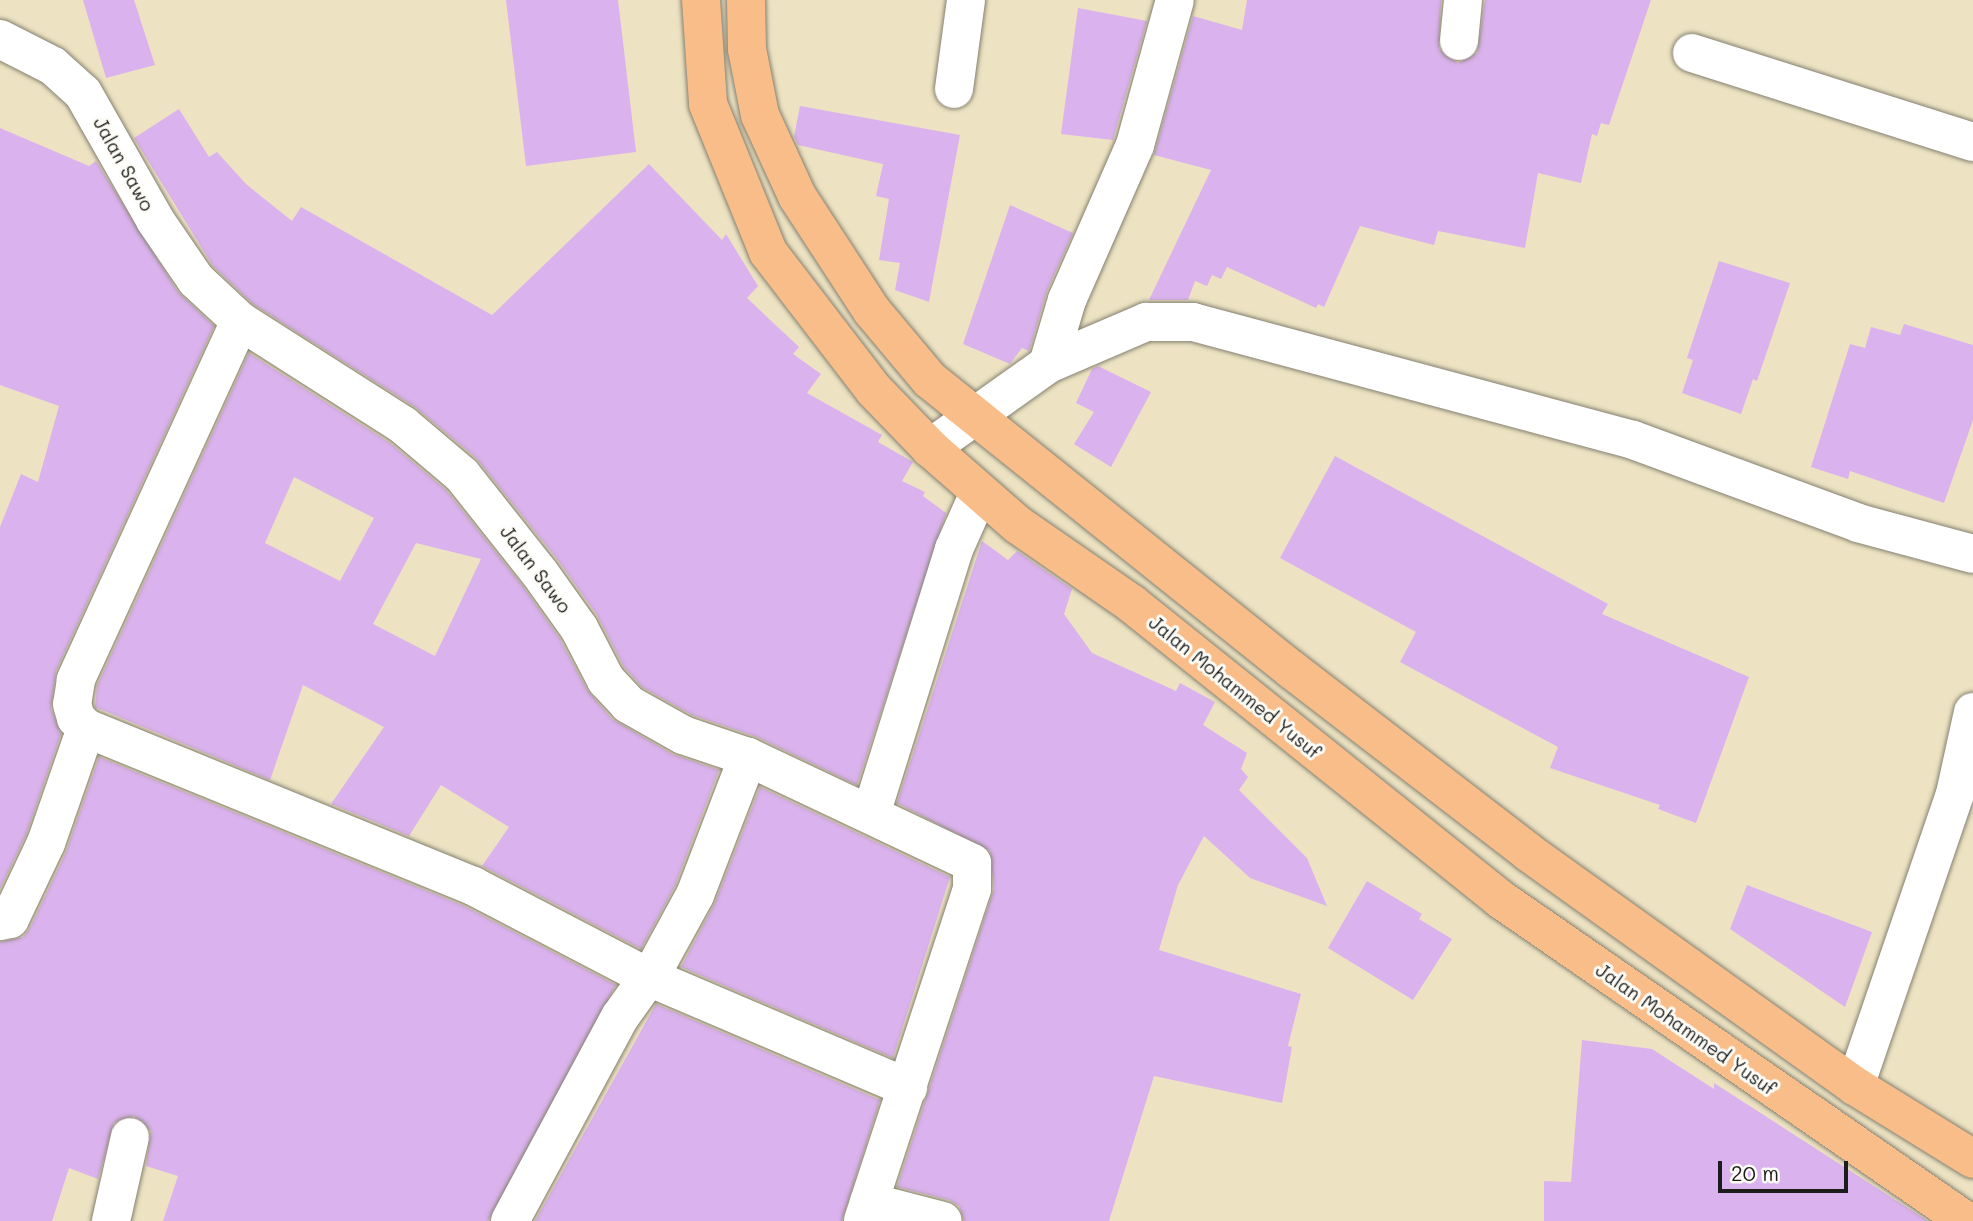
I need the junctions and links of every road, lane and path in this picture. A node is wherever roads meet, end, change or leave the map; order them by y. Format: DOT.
graph roads {
  1 [pos="701,0"];
  2 [pos="746,0"];
  3 [pos="966,0"];
  4 [pos="1175,0"];
  5 [pos="1463,0"];
  6 [pos="0,39"];
  7 [pos="1459,41"];
  8 [pos="1692,53"];
  9 [pos="954,89"];
  10 [pos="1973,142"];
  11 [pos="240,321"];
  12 [pos="1048,364"];
  13 [pos="975,415"];
  14 [pos="930,448"];
  15 [pos="979,494"];
  16 [pos="1973,554"];
  17 [pos="1973,712"];
  18 [pos="86,727"];
  19 [pos="748,757"];
  20 [pos="871,814"];
  21 [pos="0,921"];
  22 [pos="646,976"];
  23 [pos="1855,1086"];
  24 [pos="908,1088"];
  25 [pos="130,1138"];
  26 [pos="1973,1159"];
  27 [pos="866,1212"];
  28 [pos="111,1221"];
  29 [pos="510,1221"];
  30 [pos="943,1221"];
  31 [pos="1966,1221"];
  1 -- 14 [label="main road, Jalan Mohammed Yusuf"];
  2 -- 13 [label="main road"];
  3 -- 9 [label="street"];
  4 -- 12 [label="street"];
  5 -- 7 [label="street"];
  6 -- 11 [label="street, Jalan Sawo"];
  8 -- 10 [label="street"];
  11 -- 18 [label="street"];
  11 -- 19 [label="street, Jalan Sawo"];
  12 -- 13 [label="street"];
  12 -- 16 [label="street"];
  13 -- 14 [label="street"];
  13 -- 23 [label="main road"];
  14 -- 15 [label="main road, Jalan Mohammed Yusuf"];
  15 -- 20 [label="street"];
  15 -- 31 [label="main road, Jalan Mohammed Yusuf"];
  17 -- 23 [label="street"];
  18 -- 21 [label="street"];
  18 -- 22 [label="street"];
  19 -- 20 [label="street, Jalan Sawo"];
  19 -- 22 [label="street"];
  20 -- 24 [label="street, Jalan Sawo"];
  22 -- 24 [label="street"];
  22 -- 29 [label="street"];
  23 -- 26 [label="main road"];
  24 -- 27 [label="street, Jalan Sawo"];
  25 -- 28 [label="street"];
  27 -- 30 [label="street"];
}
